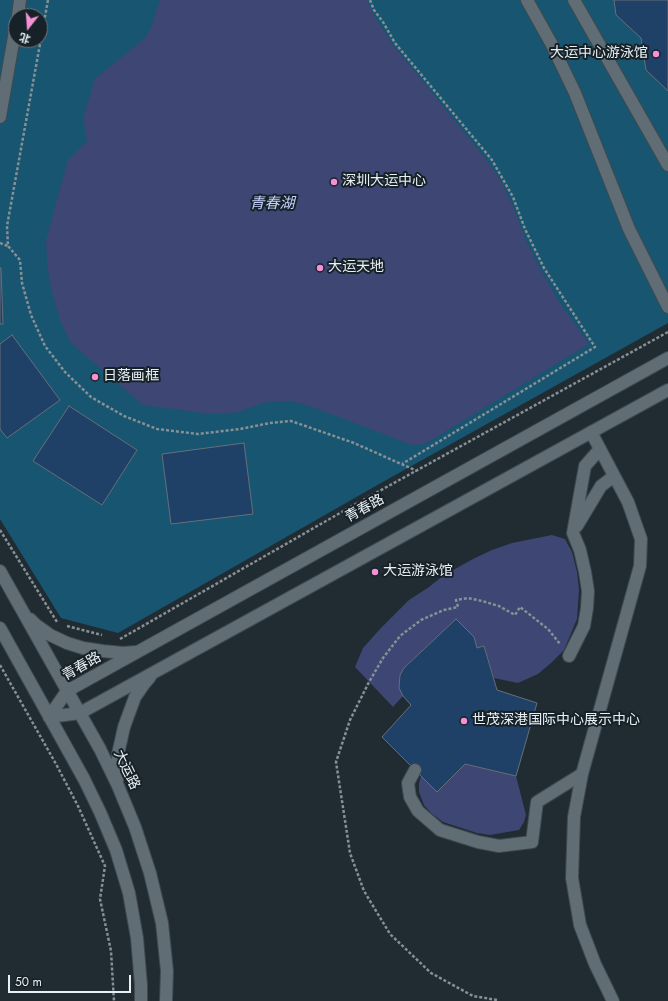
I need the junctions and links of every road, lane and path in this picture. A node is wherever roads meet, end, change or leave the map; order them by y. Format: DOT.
graph roads {
  1 [pos="48,0"];
  2 [pos="370,0"];
  3 [pos="527,0"];
  4 [pos="574,0"];
  5 [pos="12,48"];
  6 [pos="0,117"];
  7 [pos="668,165"];
  8 [pos="0,243"];
  9 [pos="8,246"];
  10 [pos="668,307"];
  11 [pos="668,332"];
  12 [pos="668,358"];
  13 [pos="668,390"];
  14 [pos="591,432"];
  15 [pos="600,449"];
  16 [pos="402,464"];
  17 [pos="417,471"];
  18 [pos="614,476"];
  19 [pos="0,530"];
  20 [pos="573,533"];
  21 [pos="0,572"];
  22 [pos="22,611"];
  23 [pos="58,623"];
  24 [pos="65,625"];
  25 [pos="0,628"];
  26 [pos="103,636"];
  27 [pos="119,640"];
  28 [pos="140,651"];
  29 [pos="569,656"];
  30 [pos="0,665"];
  31 [pos="153,673"];
  32 [pos="67,691"];
  33 [pos="80,713"];
  34 [pos="49,717"];
  35 [pos="415,770"];
  36 [pos="582,774"];
  37 [pos="118,786"];
  38 [pos="114,1001"];
  39 [pos="141,1001"];
  40 [pos="166,1001"];
  41 [pos="613,1001"];
  1 -- 9 [label="path"];
  2 -- 16 [label="path"];
  3 -- 10 [label="street"];
  4 -- 7 [label="street"];
  5 -- 6 [label="street"];
  8 -- 9 [label="path"];
  9 -- 16 [label="path"];
  11 -- 17 [label="path"];
  12 -- 28 [label="street, 青春路"];
  13 -- 14 [label="street"];
  14 -- 15 [label="street"];
  14 -- 31 [label="street"];
  15 -- 18 [label="street"];
  15 -- 20 [label="street"];
  16 -- 17 [label="path"];
  17 -- 27 [label="path"];
  18 -- 20 [label="street"];
  18 -- 36 [label="street"];
  19 -- 23 [label="path"];
  20 -- 29 [label="street"];
  21 -- 22 [label="street, 大运路"];
  22 -- 28 [label="street"];
  22 -- 32 [label="street, 大运路"];
  24 -- 26 [label="path"];
  25 -- 34 [label="street"];
  28 -- 32 [label="street, 青春路"];
  30 -- 38 [label="path"];
  31 -- 33 [label="street"];
  31 -- 37 [label="street"];
  32 -- 33 [label="street, 大运路"];
  32 -- 34 [label="street, 青春路"];
  33 -- 34 [label="street"];
  33 -- 37 [label="street, 大运路"];
  34 -- 39 [label="street"];
  35 -- 36 [label="street"];
  36 -- 41 [label="street"];
  37 -- 40 [label="street, 大运路"];
}
